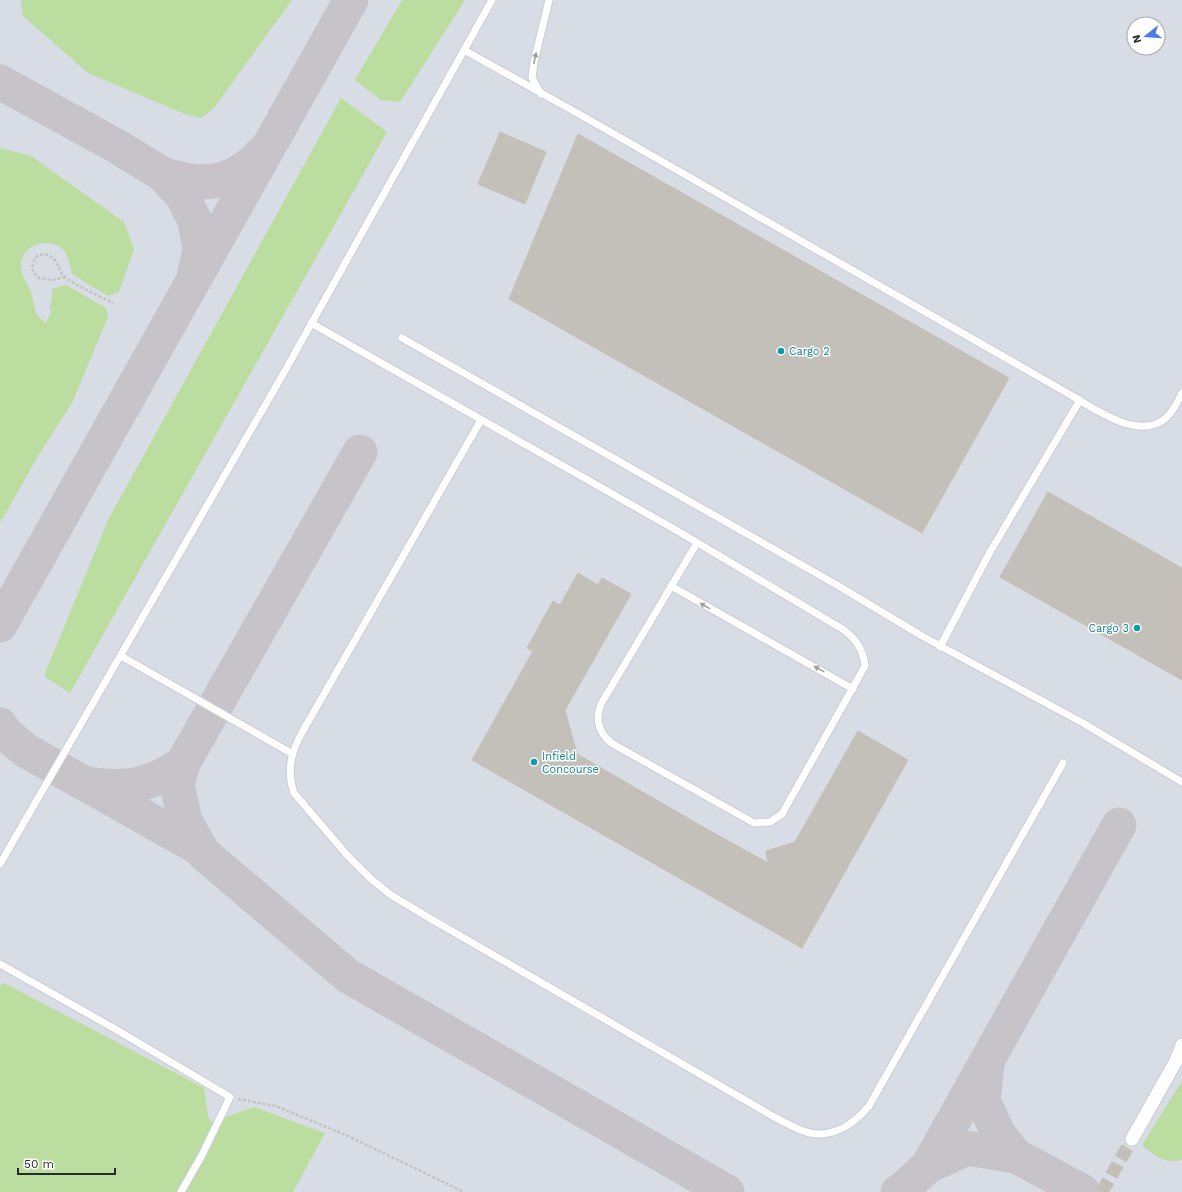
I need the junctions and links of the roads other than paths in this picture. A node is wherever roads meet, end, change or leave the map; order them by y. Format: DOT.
graph roads {
  1 [pos="492,0"];
  2 [pos="549,0"];
  3 [pos="464,50"];
  4 [pos="542,94"];
  5 [pos="311,323"];
  6 [pos="402,338"];
  7 [pos="1182,393"];
  8 [pos="1080,400"];
  9 [pos="481,420"];
  10 [pos="697,543"];
  11 [pos="671,586"];
  12 [pos="940,647"];
  13 [pos="121,656"];
  14 [pos="852,689"];
  15 [pos="291,753"];
  16 [pos="1064,763"];
  17 [pos="1182,782"];
  18 [pos="0,864"];
  19 [pos="0,964"];
  20 [pos="1182,1046"];
  21 [pos="1132,1139"];
  22 [pos="181,1192"];
  1 -- 3 [label="lane"];
  4 -- 2 [label="lane, one-way"];
  3 -- 4 [label="lane"];
  3 -- 5 [label="lane"];
  4 -- 8 [label="lane"];
  5 -- 9 [label="lane"];
  5 -- 13 [label="lane"];
  6 -- 12 [label="lane"];
  7 -- 8 [label="lane"];
  8 -- 12 [label="lane"];
  9 -- 10 [label="lane"];
  9 -- 15 [label="lane"];
  10 -- 11 [label="lane"];
  10 -- 14 [label="lane"];
  14 -- 11 [label="lane, one-way"];
  11 -- 14 [label="lane"];
  12 -- 17 [label="lane"];
  13 -- 15 [label="lane"];
  13 -- 18 [label="lane"];
  15 -- 16 [label="lane"];
  19 -- 22 [label="lane"];
  20 -- 21 [label="street"];
}
